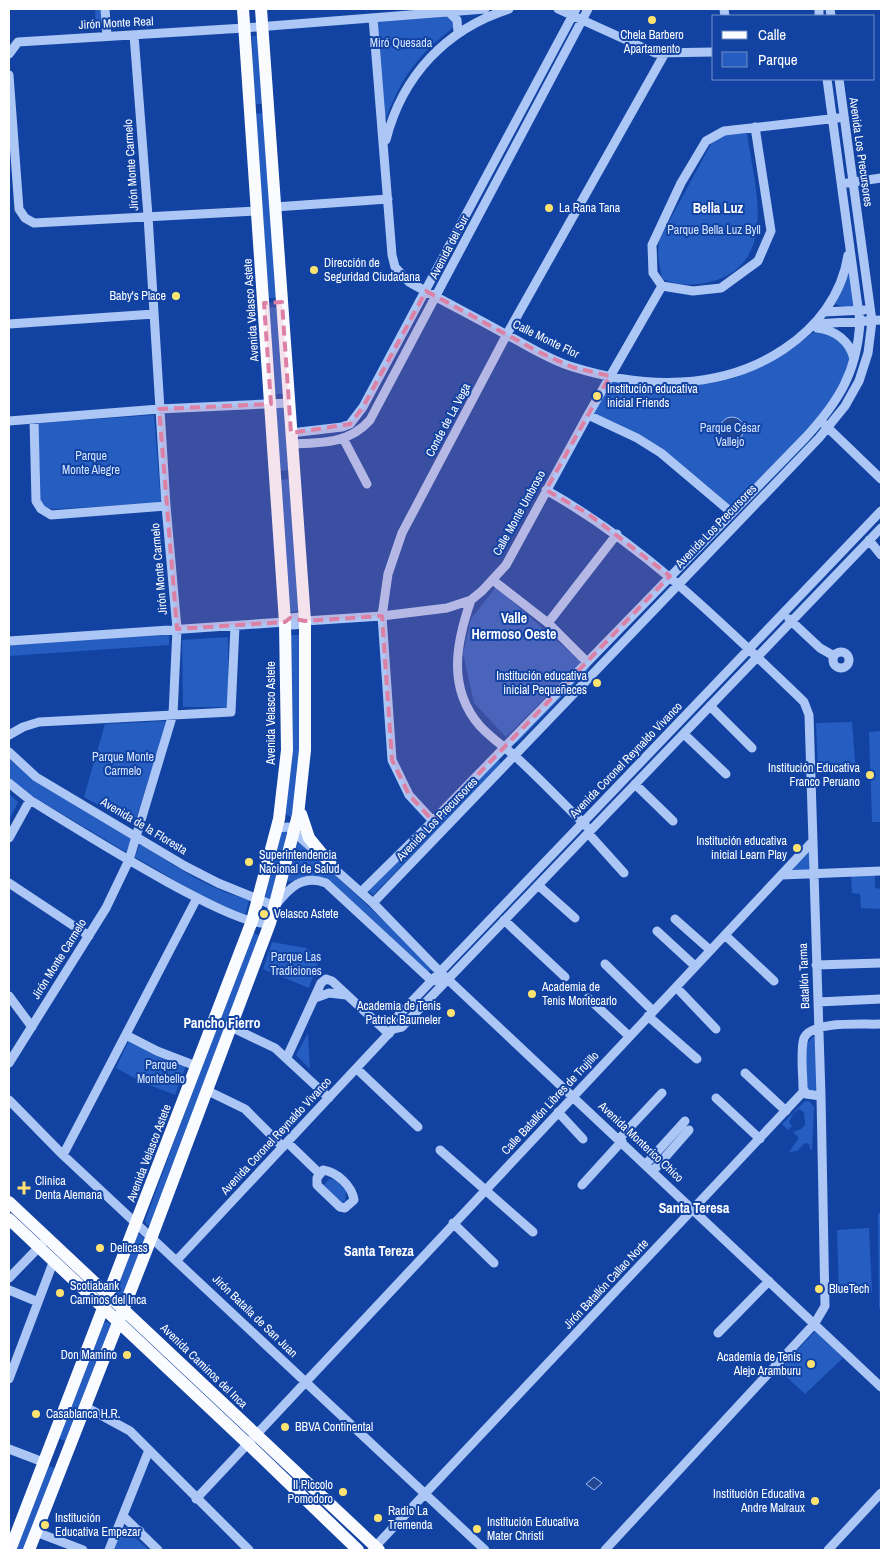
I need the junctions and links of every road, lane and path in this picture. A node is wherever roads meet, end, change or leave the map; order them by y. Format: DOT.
graph roads {
  1 [pos="105,9"];
  2 [pos="243,9"];
  3 [pos="261,9"];
  4 [pos="485,9"];
  5 [pos="509,9"];
  6 [pos="558,9"];
  7 [pos="588,9"];
  8 [pos="425,12"];
  9 [pos="449,12"];
  10 [pos="574,12"];
  11 [pos="373,18"];
  12 [pos="583,20"];
  13 [pos="262,26"];
  14 [pos="244,28"];
  15 [pos="458,33"];
  16 [pos="134,35"];
  17 [pos="107,36"];
  18 [pos="712,52"];
  19 [pos="9,54"];
  20 [pos="665,54"];
  21 [pos="9,74"];
  22 [pos="827,80"];
  23 [pos="838,80"];
  24 [pos="268,108"];
  25 [pos="249,110"];
  26 [pos="844,118"];
  27 [pos="832,119"];
  28 [pos="755,127"];
  29 [pos="11,129"];
  30 [pos="511,130"];
  31 [pos="521,136"];
  32 [pos="384,146"];
  33 [pos="881,178"];
  34 [pos="853,182"];
  35 [pos="842,184"];
  36 [pos="388,199"];
  37 [pos="275,207"];
  38 [pos="256,211"];
  39 [pos="148,216"];
  40 [pos="850,244"];
  41 [pos="662,286"];
  42 [pos="426,291"];
  43 [pos="436,297"];
  44 [pos="282,302"];
  45 [pos="264,303"];
  46 [pos="870,309"];
  47 [pos="859,310"];
  48 [pos="824,312"];
  49 [pos="154,314"];
  50 [pos="881,320"];
  51 [pos="872,321"];
  52 [pos="860,322"];
  53 [pos="9,324"];
  54 [pos="813,326"];
  55 [pos="507,334"];
  56 [pos="854,362"];
  57 [pos="610,376"];
  58 [pos="289,403"];
  59 [pos="271,404"];
  60 [pos="159,409"];
  61 [pos="588,415"];
  62 [pos="34,418"];
  63 [pos="9,421"];
  64 [pos="820,421"];
  65 [pos="828,428"];
  66 [pos="291,439"];
  67 [pos="344,440"];
  68 [pos="294,476"];
  69 [pos="276,477"];
  70 [pos="881,479"];
  71 [pos="367,484"];
  72 [pos="546,490"];
  73 [pos="166,506"];
  74 [pos="881,511"];
  75 [pos="732,513"];
  76 [pos="881,529"];
  77 [pos="617,534"];
  78 [pos="869,540"];
  79 [pos="881,556"];
  80 [pos="670,576"];
  81 [pos="494,581"];
  82 [pos="678,583"];
  83 [pos="470,600"];
  84 [pos="457,604"];
  85 [pos="466,612"];
  86 [pos="783,613"];
  87 [pos="382,616"];
  88 [pos="306,621"];
  89 [pos="792,621"];
  90 [pos="285,622"];
  91 [pos="548,623"];
  92 [pos="234,626"];
  93 [pos="177,628"];
  94 [pos="9,642"];
  95 [pos="749,649"];
  96 [pos="834,656"];
  97 [pos="757,657"];
  98 [pos="587,662"];
  99 [pos="710,706"];
  100 [pos="173,714"];
  101 [pos="684,734"];
  102 [pos="9,735"];
  103 [pos="664,738"];
  104 [pos="672,745"];
  105 [pos="504,748"];
  106 [pos="752,748"];
  107 [pos="9,752"];
  108 [pos="515,756"];
  109 [pos="726,774"];
  110 [pos="9,783"];
  111 [pos="635,784"];
  112 [pos="30,800"];
  113 [pos="300,802"];
  114 [pos="433,821"];
  115 [pos="673,821"];
  116 [pos="583,823"];
  117 [pos="277,828"];
  118 [pos="295,832"];
  119 [pos="589,832"];
  120 [pos="137,836"];
  121 [pos="9,838"];
  122 [pos="813,841"];
  123 [pos="129,860"];
  124 [pos="332,866"];
  125 [pos="881,871"];
  126 [pos="624,873"];
  127 [pos="813,873"];
  128 [pos="781,875"];
  129 [pos="9,883"];
  130 [pos="538,885"];
  131 [pos="361,892"];
  132 [pos="197,898"];
  133 [pos="259,900"];
  134 [pos="373,903"];
  135 [pos="275,906"];
  136 [pos="575,918"];
  137 [pos="675,919"];
  138 [pos="504,920"];
  139 [pos="252,921"];
  140 [pos="270,923"];
  141 [pos="657,931"];
  142 [pos="725,935"];
  143 [pos="89,936"];
  144 [pos="710,950"];
  145 [pos="605,964"];
  146 [pos="881,964"];
  147 [pos="816,965"];
  148 [pos="695,966"];
  149 [pos="440,972"];
  150 [pos="565,977"];
  151 [pos="448,979"];
  152 [pos="432,981"];
  153 [pos="774,981"];
  154 [pos="676,987"];
  155 [pos="347,995"];
  156 [pos="9,996"];
  157 [pos="315,998"];
  158 [pos="588,998"];
  159 [pos="881,999"];
  160 [pos="818,1002"];
  161 [pos="651,1013"];
  162 [pos="881,1024"];
  163 [pos="819,1026"];
  164 [pos="32,1027"];
  165 [pos="231,1027"];
  166 [pos="716,1029"];
  167 [pos="391,1031"];
  168 [pos="126,1035"];
  169 [pos="630,1036"];
  170 [pos="288,1057"];
  171 [pos="697,1059"];
  172 [pos="9,1063"];
  173 [pos="196,1066"];
  174 [pos="357,1069"];
  175 [pos="745,1072"];
  176 [pos="206,1090"];
  177 [pos="804,1091"];
  178 [pos="662,1092"];
  179 [pos="573,1096"];
  180 [pos="821,1096"];
  181 [pos="330,1098"];
  182 [pos="716,1098"];
  183 [pos="9,1100"];
  184 [pos="786,1111"];
  185 [pos="558,1112"];
  186 [pos="418,1127"];
  187 [pos="582,1139"];
  188 [pos="620,1140"];
  189 [pos="760,1140"];
  190 [pos="286,1145"];
  191 [pos="440,1150"];
  192 [pos="63,1155"];
  193 [pos="646,1164"];
  194 [pos="653,1171"];
  195 [pos="319,1173"];
  196 [pos="582,1185"];
  197 [pos="485,1189"];
  198 [pos="9,1202"];
  199 [pos="694,1210"];
  200 [pos="9,1219"];
  201 [pos="454,1223"];
  202 [pos="137,1224"];
  203 [pos="532,1232"];
  204 [pos="152,1236"];
  205 [pos="43,1243"];
  206 [pos="54,1260"];
  207 [pos="177,1260"];
  208 [pos="494,1263"];
  209 [pos="9,1278"];
  210 [pos="770,1281"];
  211 [pos="9,1290"];
  212 [pos="108,1294"];
  213 [pos="38,1302"];
  214 [pos="103,1306"];
  215 [pos="122,1307"];
  216 [pos="118,1320"];
  217 [pos="815,1323"];
  218 [pos="718,1333"];
  219 [pos="9,1379"];
  220 [pos="306,1382"];
  221 [pos="881,1387"];
  222 [pos="84,1406"];
  223 [pos="51,1439"];
  224 [pos="252,1439"];
  225 [pos="69,1446"];
  226 [pos="9,1449"];
  227 [pos="149,1450"];
  228 [pos="44,1459"];
  229 [pos="62,1463"];
  230 [pos="881,1493"];
  231 [pos="425,1494"];
  232 [pos="196,1499"];
  233 [pos="124,1516"];
  234 [pos="140,1531"];
  235 [pos="36,1532"];
  236 [pos="115,1536"];
  237 [pos="375,1549"];
  238 [pos="10,1550"];
  239 [pos="29,1550"];
  240 [pos="83,1550"];
  241 [pos="110,1550"];
  242 [pos="158,1550"];
  243 [pos="249,1550"];
  244 [pos="358,1550"];
  245 [pos="485,1550"];
  246 [pos="605,1550"];
  247 [pos="828,1550"];
  1 -- 17 [label="street"];
  2 -- 14 [label="main road, Avenida Velasco Astete"];
  3 -- 13 [label="main road"];
  4 -- 9 [label="street, Jirón Monte Real"];
  5 -- 15 [label="street, Calle Monte Flor"];
  6 -- 10 [label="street"];
  7 -- 12 [label="street, Avenida del Sur"];
  8 -- 9 [label="street, Jirón Monte Real"];
  8 -- 11 [label="street, Jirón Monte Real"];
  9 -- 15 [label="street"];
  10 -- 12 [label="street"];
  10 -- 30 [label="street, Avenida del Sur"];
  11 -- 13 [label="street, Jirón Monte Real"];
  11 -- 32 [label="street, Calle Monte Flor"];
  12 -- 20 [label="street"];
  12 -- 31 [label="street, Avenida del Sur"];
  13 -- 14 [label="street, Jirón Monte Real"];
  13 -- 24 [label="main road"];
  14 -- 16 [label="street, Jirón Monte Real"];
  14 -- 25 [label="main road, Avenida Velasco Astete"];
  15 -- 32 [label="street, Calle Monte Flor"];
  16 -- 17 [label="street, Jirón Monte Real"];
  16 -- 39 [label="street, Jirón Monte Carmelo"];
  17 -- 19 [label="street, Jirón Monte Real"];
  18 -- 20 [label="street"];
  20 -- 55 [label="street, Conde de La Vega"];
  21 -- 29 [label="street"];
  22 -- 27 [label="street, Avenida Los Precursores"];
  23 -- 26 [label="street, Avenida Los Precursores"];
  24 -- 25 [label="main road"];
  24 -- 37 [label="main road"];
  25 -- 38 [label="main road, Avenida Velasco Astete"];
  26 -- 27 [label="street"];
  26 -- 34 [label="street, Avenida Los Precursores"];
  27 -- 28 [label="street"];
  27 -- 35 [label="street, Avenida Los Precursores"];
  28 -- 41 [label="street"];
  28 -- 41 [label="street"];
  29 -- 39 [label="street"];
  30 -- 31 [label="street"];
  30 -- 42 [label="street, Avenida del Sur"];
  31 -- 43 [label="street, Avenida del Sur"];
  32 -- 36 [label="street, Calle Monte Flor"];
  33 -- 34 [label="street"];
  34 -- 35 [label="street"];
  34 -- 46 [label="street, Avenida Los Precursores"];
  35 -- 40 [label="street, Avenida Los Precursores"];
  36 -- 37 [label="street"];
  36 -- 42 [label="street, Calle Monte Flor"];
  37 -- 44 [label="main road"];
  38 -- 39 [label="street"];
  38 -- 45 [label="main road, Avenida Velasco Astete"];
  39 -- 49 [label="street, Jirón Monte Carmelo"];
  40 -- 47 [label="street, Avenida Los Precursores"];
  40 -- 48 [label="street, Calle Monte Flor"];
  41 -- 57 [label="street, Calle Monte Umbroso"];
  42 -- 43 [label="street, Calle Monte Flor"];
  42 -- 66 [label="street, Avenida del Sur"];
  43 -- 55 [label="street, Calle Monte Flor"];
  43 -- 67 [label="street, Avenida del Sur"];
  44 -- 45 [label="main road"];
  44 -- 58 [label="main road"];
  45 -- 59 [label="main road, Avenida Velasco Astete"];
  46 -- 47 [label="street"];
  46 -- 51 [label="street, Avenida Los Precursores"];
  47 -- 48 [label="street"];
  47 -- 52 [label="street, Avenida Los Precursores"];
  48 -- 54 [label="street, Calle Monte Flor"];
  49 -- 53 [label="street"];
  49 -- 60 [label="street, Jirón Monte Carmelo"];
  50 -- 51 [label="street"];
  51 -- 52 [label="street"];
  51 -- 65 [label="street, Avenida Los Precursores"];
  52 -- 54 [label="street"];
  52 -- 56 [label="street, Avenida Los Precursores"];
  54 -- 56 [label="street"];
  54 -- 57 [label="street, Calle Monte Flor"];
  55 -- 57 [label="street, Calle Monte Flor"];
  55 -- 87 [label="street, Conde de La Vega"];
  56 -- 64 [label="street, Avenida Los Precursores"];
  57 -- 61 [label="street, Calle Monte Umbroso"];
  58 -- 59 [label="street"];
  58 -- 66 [label="main road"];
  59 -- 60 [label="street"];
  59 -- 69 [label="main road, Avenida Velasco Astete"];
  60 -- 62 [label="street"];
  60 -- 73 [label="street, Jirón Monte Carmelo"];
  61 -- 72 [label="street, Calle Monte Umbroso"];
  61 -- 75 [label="street"];
  62 -- 63 [label="street"];
  62 -- 73 [label="street"];
  64 -- 65 [label="street"];
  64 -- 75 [label="street, Avenida Los Precursores"];
  65 -- 70 [label="street"];
  65 -- 82 [label="street, Avenida Los Precursores"];
  66 -- 67 [label="street"];
  66 -- 68 [label="main road"];
  67 -- 71 [label="street"];
  68 -- 69 [label="main road"];
  68 -- 88 [label="main road"];
  69 -- 90 [label="main road, Avenida Velasco Astete"];
  72 -- 77 [label="street"];
  72 -- 81 [label="street, Calle Monte Umbroso"];
  73 -- 93 [label="street, Jirón Monte Carmelo"];
  74 -- 86 [label="street, Avenida Coronel Reynaldo Vivanco"];
  75 -- 80 [label="street, Avenida Los Precursores"];
  76 -- 78 [label="street, Avenida Coronel Reynaldo Vivanco"];
  77 -- 80 [label="street"];
  77 -- 91 [label="street"];
  78 -- 79 [label="street"];
  78 -- 89 [label="street, Avenida Coronel Reynaldo Vivanco"];
  80 -- 82 [label="street"];
  80 -- 98 [label="street, Avenida Los Precursores"];
  81 -- 83 [label="street, Calle Monte Umbroso"];
  81 -- 91 [label="street"];
  82 -- 95 [label="street, Batallón Tarma"];
  82 -- 108 [label="street, Avenida Los Precursores"];
  83 -- 84 [label="street, Calle Monte Umbroso"];
  83 -- 85 [label="street"];
  84 -- 85 [label="street"];
  84 -- 87 [label="street, Calle Monte Umbroso"];
  85 -- 105 [label="street"];
  86 -- 89 [label="street"];
  86 -- 95 [label="street, Avenida Coronel Reynaldo Vivanco"];
  87 -- 88 [label="street, Calle Monte Umbroso"];
  87 -- 114 [label="street, Conde de La Vega"];
  88 -- 90 [label="street, Calle Monte Umbroso"];
  88 -- 113 [label="main road"];
  89 -- 96 [label="street"];
  89 -- 97 [label="street, Avenida Coronel Reynaldo Vivanco"];
  90 -- 92 [label="street, Calle Monte Umbroso"];
  90 -- 117 [label="main road, Avenida Velasco Astete"];
  91 -- 98 [label="street"];
  92 -- 93 [label="street, Calle Monte Umbroso"];
  92 -- 100 [label="street"];
  93 -- 94 [label="street, Calle Monte Umbroso"];
  93 -- 100 [label="street, Jirón Monte Carmelo"];
  95 -- 97 [label="street, Batallón Tarma"];
  95 -- 103 [label="street, Avenida Coronel Reynaldo Vivanco"];
  97 -- 99 [label="street, Avenida Coronel Reynaldo Vivanco"];
  97 -- 122 [label="street, Batallón Tarma"];
  98 -- 105 [label="street, Avenida Los Precursores"];
  99 -- 101 [label="street, Avenida Coronel Reynaldo Vivanco"];
  99 -- 106 [label="street"];
  100 -- 102 [label="street"];
  100 -- 120 [label="street, Jirón Monte Carmelo"];
  101 -- 104 [label="street, Avenida Coronel Reynaldo Vivanco"];
  101 -- 109 [label="street"];
  103 -- 104 [label="street"];
  103 -- 116 [label="street, Avenida Coronel Reynaldo Vivanco"];
  104 -- 111 [label="street, Avenida Coronel Reynaldo Vivanco"];
  105 -- 108 [label="street"];
  105 -- 114 [label="street, Avenida Los Precursores"];
  107 -- 120 [label="street, Avenida de la Floresta"];
  108 -- 116 [label="street"];
  108 -- 134 [label="street, Avenida Los Precursores"];
  110 -- 112 [label="street"];
  111 -- 115 [label="street"];
  111 -- 119 [label="street, Avenida Coronel Reynaldo Vivanco"];
  112 -- 121 [label="street"];
  112 -- 123 [label="street"];
  113 -- 118 [label="main road"];
  113 -- 124 [label="main road"];
  114 -- 131 [label="street, Avenida Los Precursores"];
  116 -- 119 [label="street"];
  116 -- 149 [label="street, Avenida Coronel Reynaldo Vivanco"];
  117 -- 118 [label="street"];
  117 -- 133 [label="main road, Avenida Velasco Astete"];
  118 -- 124 [label="street, Avenida Monterico Chico"];
  118 -- 135 [label="main road"];
  119 -- 126 [label="street"];
  119 -- 130 [label="street, Avenida Coronel Reynaldo Vivanco"];
  120 -- 123 [label="street, Jirón Monte Carmelo"];
  120 -- 133 [label="street, Avenida de la Floresta"];
  122 -- 127 [label="street, Batallón Tarma"];
  122 -- 128 [label="street, Calle Batallón Libres de Trujillo"];
  123 -- 132 [label="street"];
  123 -- 143 [label="street, Jirón Monte Carmelo"];
  124 -- 131 [label="street, Avenida Monterico Chico"];
  125 -- 127 [label="street"];
  127 -- 128 [label="street"];
  127 -- 147 [label="street, Batallón Tarma"];
  128 -- 142 [label="street, Calle Batallón Libres de Trujillo"];
  129 -- 143 [label="street"];
  130 -- 136 [label="street"];
  130 -- 138 [label="street, Avenida Coronel Reynaldo Vivanco"];
  131 -- 134 [label="street, Avenida Monterico Chico"];
  132 -- 139 [label="street"];
  132 -- 168 [label="street"];
  133 -- 135 [label="street, Avenida de la Floresta"];
  133 -- 139 [label="main road, Avenida Velasco Astete"];
  134 -- 149 [label="street, Avenida Monterico Chico"];
  135 -- 140 [label="main road"];
  135 -- 152 [label="street"];
  137 -- 144 [label="street"];
  138 -- 150 [label="street"];
  138 -- 151 [label="street, Avenida Coronel Reynaldo Vivanco"];
  139 -- 140 [label="street"];
  139 -- 173 [label="main road, Avenida Velasco Astete"];
  140 -- 165 [label="main road"];
  141 -- 148 [label="street"];
  142 -- 144 [label="street, Calle Batallón Libres de Trujillo"];
  142 -- 153 [label="street"];
  143 -- 164 [label="street, Jirón Monte Carmelo"];
  144 -- 148 [label="street, Calle Batallón Libres de Trujillo"];
  145 -- 161 [label="street"];
  146 -- 147 [label="street"];
  147 -- 160 [label="street, Batallón Tarma"];
  148 -- 154 [label="street, Calle Batallón Libres de Trujillo"];
  149 -- 151 [label="street, Avenida Monterico Chico"];
  149 -- 152 [label="street, Avenida Coronel Reynaldo Vivanco"];
  151 -- 152 [label="street"];
  151 -- 167 [label="street, Avenida Coronel Reynaldo Vivanco"];
  151 -- 179 [label="street, Avenida Monterico Chico"];
  152 -- 167 [label="street, Avenida Coronel Reynaldo Vivanco"];
  154 -- 161 [label="street, Calle Batallón Libres de Trujillo"];
  154 -- 166 [label="street"];
  155 -- 157 [label="street"];
  155 -- 157 [label="street"];
  155 -- 167 [label="street"];
  156 -- 164 [label="street"];
  157 -- 170 [label="street"];
  158 -- 169 [label="street"];
  159 -- 160 [label="street"];
  160 -- 163 [label="street, Batallón Tarma"];
  161 -- 169 [label="street, Calle Batallón Libres de Trujillo"];
  161 -- 171 [label="street"];
  162 -- 163 [label="street"];
  163 -- 177 [label="street"];
  163 -- 180 [label="street, Batallón Tarma"];
  164 -- 172 [label="street, Jirón Monte Carmelo"];
  165 -- 170 [label="street"];
  165 -- 176 [label="main road"];
  167 -- 174 [label="street, Avenida Coronel Reynaldo Vivanco"];
  168 -- 173 [label="street"];
  168 -- 192 [label="street"];
  169 -- 179 [label="street, Calle Batallón Libres de Trujillo"];
  170 -- 181 [label="street"];
  173 -- 202 [label="main road, Avenida Velasco Astete"];
  174 -- 181 [label="street, Avenida Coronel Reynaldo Vivanco"];
  174 -- 186 [label="street"];
  175 -- 184 [label="street"];
  176 -- 190 [label="street"];
  176 -- 204 [label="main road"];
  177 -- 180 [label="street"];
  177 -- 184 [label="street, Jirón Batallón Callao Norte"];
  178 -- 188 [label="street"];
  179 -- 185 [label="street, Calle Batallón Libres de Trujillo"];
  179 -- 188 [label="street, Avenida Monterico Chico"];
  180 -- 217 [label="street, Batallón Tarma"];
  181 -- 190 [label="street, Avenida Coronel Reynaldo Vivanco"];
  182 -- 189 [label="street"];
  183 -- 192 [label="street, Jirón Batalla de San Juan"];
  184 -- 189 [label="street, Jirón Batallón Callao Norte"];
  185 -- 187 [label="street"];
  185 -- 197 [label="street, Calle Batallón Libres de Trujillo"];
  188 -- 193 [label="street, Avenida Monterico Chico"];
  188 -- 196 [label="street"];
  189 -- 199 [label="street, Jirón Batallón Callao Norte"];
  190 -- 195 [label="street"];
  190 -- 207 [label="street, Avenida Coronel Reynaldo Vivanco"];
  191 -- 197 [label="street"];
  192 -- 202 [label="street, Jirón Batalla de San Juan"];
  193 -- 194 [label="street, Avenida Monterico Chico"];
  193 -- 194 [label="street"];
  194 -- 199 [label="street, Avenida Monterico Chico"];
  195 -- 195 [label="street"];
  197 -- 201 [label="street, Calle Batallón Libres de Trujillo"];
  197 -- 203 [label="street"];
  198 -- 205 [label="main road, Avenida Caminos del Inca"];
  199 -- 210 [label="street, Avenida Monterico Chico"];
  199 -- 231 [label="street, Jirón Batallón Callao Norte"];
  200 -- 205 [label="main road, Avenida Caminos del Inca"];
  201 -- 208 [label="street"];
  201 -- 220 [label="street, Calle Batallón Libres de Trujillo"];
  202 -- 204 [label="street, Jirón Batalla de San Juan"];
  202 -- 212 [label="main road, Avenida Velasco Astete"];
  204 -- 207 [label="street, Jirón Batalla de San Juan"];
  204 -- 215 [label="main road"];
  205 -- 206 [label="main road, Avenida Caminos del Inca"];
  205 -- 209 [label="street"];
  205 -- 212 [label="main road, Avenida Caminos del Inca"];
  206 -- 213 [label="street"];
  206 -- 214 [label="main road, Avenida Caminos del Inca"];
  207 -- 220 [label="street, Jirón Batalla de San Juan"];
  210 -- 217 [label="street, Avenida Monterico Chico"];
  210 -- 218 [label="street"];
  211 -- 213 [label="street"];
  212 -- 214 [label="main road, Avenida Velasco Astete"];
  212 -- 215 [label="main road, Avenida Caminos del Inca"];
  213 -- 219 [label="street"];
  214 -- 216 [label="main road, Avenida Caminos del Inca"];
  214 -- 223 [label="main road, Avenida Velasco Astete"];
  215 -- 216 [label="main road"];
  215 -- 224 [label="main road, Avenida Caminos del Inca"];
  216 -- 222 [label="main road"];
  216 -- 224 [label="main road, Avenida Caminos del Inca"];
  217 -- 221 [label="street, Avenida Monterico Chico"];
  217 -- 246 [label="street, Batallón Tarma"];
  220 -- 224 [label="street, Calle Batallón Libres de Trujillo"];
  220 -- 231 [label="street, Jirón Batalla de San Juan"];
  222 -- 225 [label="main road"];
  222 -- 227 [label="street"];
  223 -- 225 [label="main road"];
  223 -- 228 [label="main road, Avenida Velasco Astete"];
  224 -- 232 [label="street, Calle Batallón Libres de Trujillo"];
  224 -- 237 [label="main road, Avenida Caminos del Inca"];
  224 -- 244 [label="main road, Avenida Caminos del Inca"];
  225 -- 229 [label="main road"];
  226 -- 228 [label="street"];
  227 -- 232 [label="street"];
  227 -- 233 [label="street"];
  228 -- 229 [label="main road"];
  228 -- 238 [label="main road, Avenida Velasco Astete"];
  229 -- 235 [label="main road"];
  230 -- 247 [label="street"];
  231 -- 237 [label="street, Jirón Batallón Callao Norte"];
  231 -- 245 [label="street, Jirón Batalla de San Juan"];
  232 -- 243 [label="street"];
  233 -- 234 [label="street"];
  233 -- 236 [label="street"];
  234 -- 236 [label="street"];
  234 -- 242 [label="street"];
  235 -- 239 [label="main road"];
  235 -- 240 [label="street"];
  236 -- 241 [label="street"];
}
